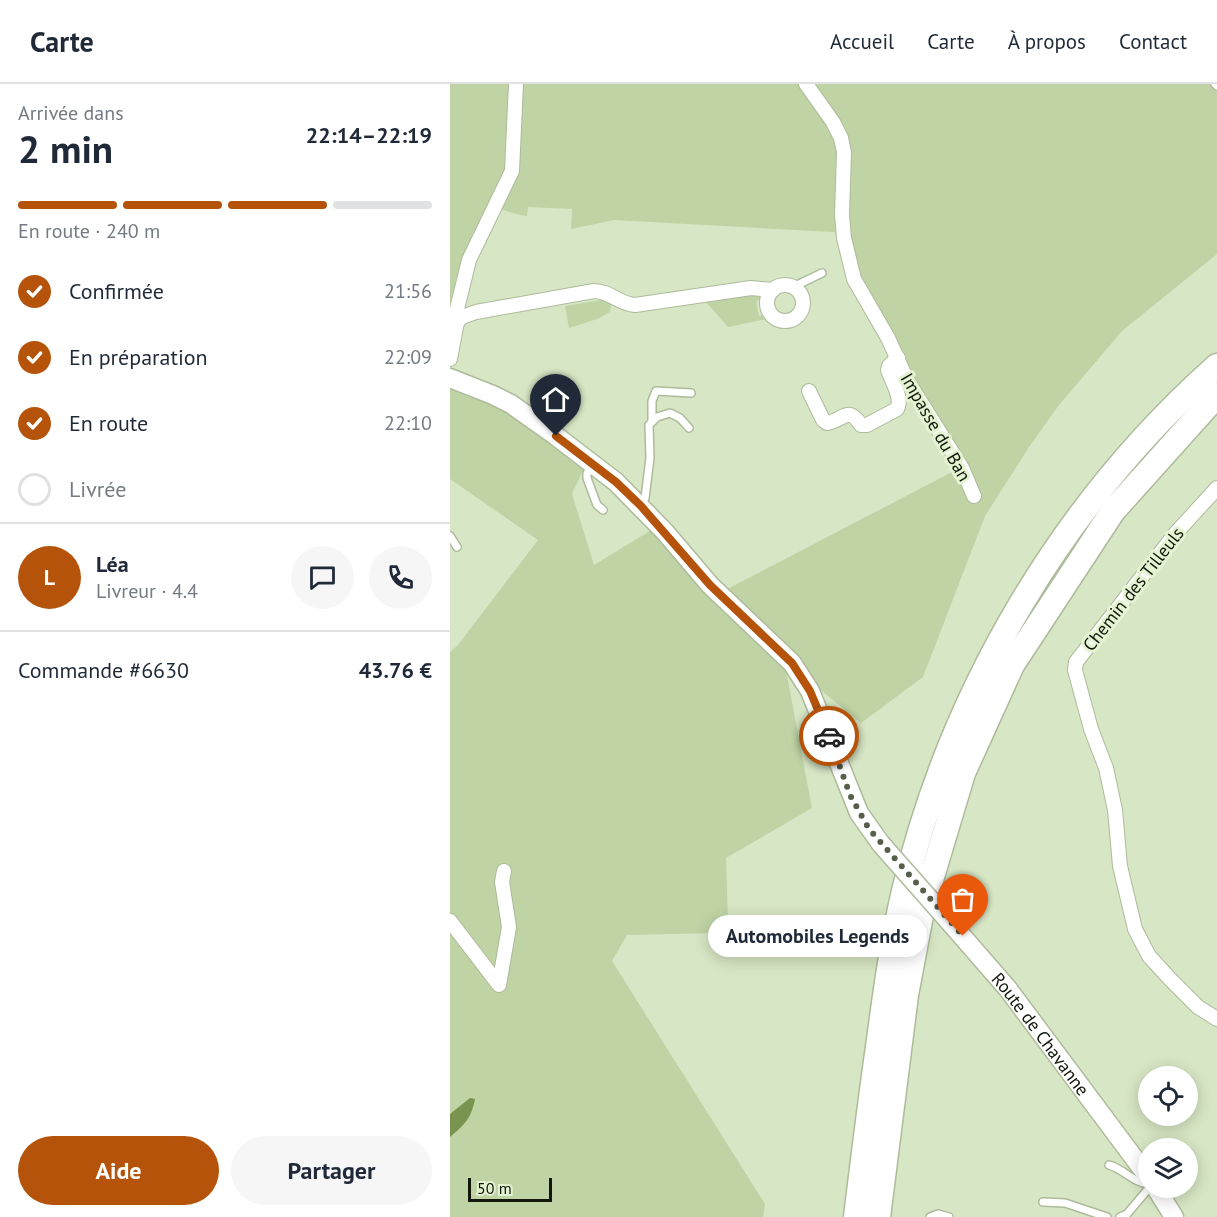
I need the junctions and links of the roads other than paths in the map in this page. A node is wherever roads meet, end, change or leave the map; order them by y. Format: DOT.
graph roads {
  1 [pos="516,84"];
  2 [pos="806,84"];
  3 [pos="822,273"];
  4 [pos="793,287"];
  5 [pos="773,290"];
  6 [pos="457,322"];
  7 [pos="898,358"];
  8 [pos="450,359"];
  9 [pos="1217,366"];
  10 [pos="450,378"];
  11 [pos="809,391"];
  12 [pos="691,393"];
  13 [pos="1217,395"];
  14 [pos="652,421"];
  15 [pos="689,428"];
  16 [pos="593,465"];
  17 [pos="1217,488"];
  18 [pos="974,496"];
  19 [pos="641,506"];
  20 [pos="603,510"];
  21 [pos="450,536"];
  22 [pos="457,547"];
  23 [pos="504,871"];
  24 [pos="450,921"];
  25 [pos="1217,1019"];
  26 [pos="1138,1163"];
  27 [pos="1109,1164"];
  28 [pos="1138,1181"];
  29 [pos="1140,1198"];
  30 [pos="1162,1198"];
  31 [pos="1043,1202"];
  32 [pos="856,1217"];
  33 [pos="878,1217"];
  34 [pos="930,1217"];
  35 [pos="949,1217"];
  36 [pos="1107,1217"];
  37 [pos="1120,1217"];
  38 [pos="1174,1217"];
  1 -- 6 [label="street"];
  2 -- 7 [label="street, Impasse du Ban"];
  3 -- 4 [label="lane"];
  4 -- 5 [label="street"];
  4 -- 5 [label="street"];
  5 -- 6 [label="street"];
  6 -- 8 [label="street"];
  7 -- 11 [label="street, Impasse du Ban"];
  7 -- 18 [label="street, Impasse du Ban"];
  9 -- 32 [label="highway"];
  10 -- 16 [label="main road, Route de Chavanne"];
  12 -- 14 [label="lane"];
  13 -- 33 [label="highway"];
  14 -- 15 [label="lane"];
  14 -- 19 [label="lane"];
  16 -- 19 [label="main road, Route de Chavanne"];
  16 -- 20 [label="lane"];
  17 -- 25 [label="street, Chemin des Tilleuls"];
  19 -- 26 [label="main road, Route de Chavanne, bridge"];
  21 -- 22 [label="lane"];
  23 -- 24 [label="street"];
  27 -- 28 [label="lane"];
  29 -- 37 [label="lane"];
  30 -- 38 [label="main road"];
  31 -- 36 [label="lane"];
  34 -- 35 [label="lane"];
}
